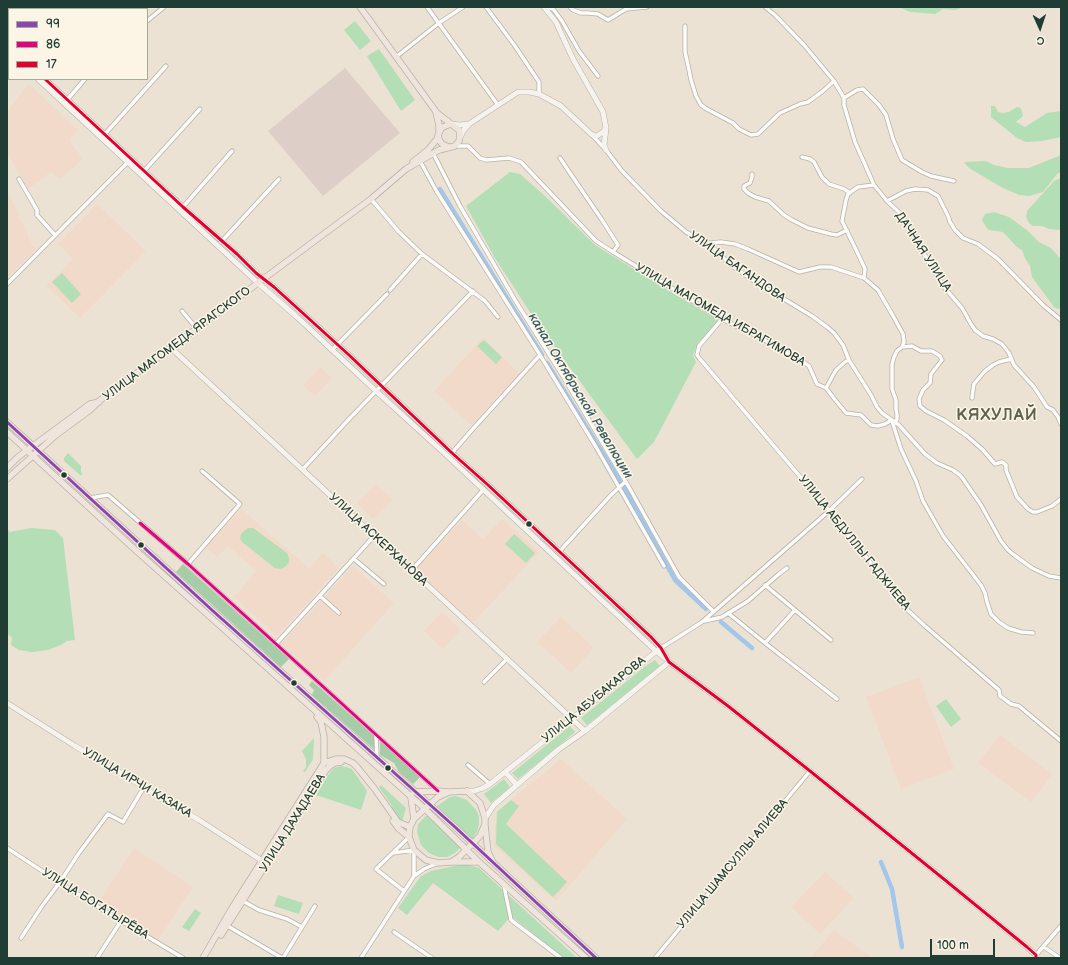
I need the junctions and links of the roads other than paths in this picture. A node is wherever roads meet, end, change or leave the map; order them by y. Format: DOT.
graph roads {
  1 [pos="164,7"];
  2 [pos="360,7"];
  3 [pos="427,7"];
  4 [pos="463,7"];
  5 [pos="486,7"];
  6 [pos="544,7"];
  7 [pos="547,7"];
  8 [pos="570,7"];
  9 [pos="647,7"];
  10 [pos="765,7"];
  11 [pos="148,20"];
  12 [pos="439,23"];
  13 [pos="685,26"];
  14 [pos="396,57"];
  15 [pos="166,66"];
  16 [pos="598,76"];
  17 [pos="39,80"];
  18 [pos="46,80"];
  19 [pos="84,80"];
  20 [pos="834,81"];
  21 [pos="539,94"];
  22 [pos="844,98"];
  23 [pos="67,100"];
  24 [pos="498,105"];
  25 [pos="200,109"];
  26 [pos="450,124"];
  27 [pos="469,124"];
  28 [pos="606,128"];
  29 [pos="439,133"];
  30 [pos="105,134"];
  31 [pos="593,135"];
  32 [pos="460,138"];
  33 [pos="452,146"];
  34 [pos="606,150"];
  35 [pos="232,152"];
  36 [pos="433,153"];
  37 [pos="802,157"];
  38 [pos="560,158"];
  39 [pos="129,160"];
  40 [pos="420,161"];
  41 [pos="406,169"];
  42 [pos="144,170"];
  43 [pos="752,174"];
  44 [pos="19,179"];
  45 [pos="279,179"];
  46 [pos="954,181"];
  47 [pos="874,186"];
  48 [pos="850,193"];
  49 [pos="371,199"];
  50 [pos="887,202"];
  51 [pos="183,206"];
  52 [pos="847,230"];
  53 [pos="55,235"];
  54 [pos="222,241"];
  55 [pos="710,245"];
  56 [pos="218,246"];
  57 [pos="612,252"];
  58 [pos="422,254"];
  59 [pos="864,278"];
  60 [pos="263,279"];
  61 [pos="258,283"];
  62 [pos="7,284"];
  63 [pos="390,290"];
  64 [pos="473,292"];
  65 [pos="387,294"];
  66 [pos="182,311"];
  67 [pos="498,317"];
  68 [pos="722,319"];
  69 [pos="1061,320"];
  70 [pos="197,329"];
  71 [pos="337,344"];
  72 [pos="902,347"];
  73 [pos="171,348"];
  74 [pos="332,350"];
  75 [pos="540,356"];
  76 [pos="551,359"];
  77 [pos="1011,359"];
  78 [pos="849,360"];
  79 [pos="544,363"];
  80 [pos="381,386"];
  81 [pos="826,388"];
  82 [pos="376,391"];
  83 [pos="972,398"];
  84 [pos="99,401"];
  85 [pos="893,421"];
  86 [pos="7,422"];
  87 [pos="1061,424"];
  88 [pos="7,432"];
  89 [pos="33,446"];
  90 [pos="28,450"];
  91 [pos="38,451"];
  92 [pos="452,453"];
  93 [pos="33,456"];
  94 [pos="7,468"];
  95 [pos="302,470"];
  96 [pos="202,471"];
  97 [pos="7,478"];
  98 [pos="862,479"];
  99 [pos="625,482"];
  100 [pos="488,485"];
  101 [pos="619,487"];
  102 [pos="484,490"];
  103 [pos="90,498"];
  104 [pos="1061,499"];
  105 [pos="829,511"];
  106 [pos="374,536"];
  107 [pos="559,552"];
  108 [pos="354,558"];
  109 [pos="188,564"];
  110 [pos="664,566"];
  111 [pos="787,568"];
  112 [pos="411,570"];
  113 [pos="1061,578"];
  114 [pos="384,584"];
  115 [pos="766,585"];
  116 [pos="320,596"];
  117 [pos="795,610"];
  118 [pos="714,612"];
  119 [pos="339,613"];
  120 [pos="728,613"];
  121 [pos="702,622"];
  122 [pos="1033,633"];
  123 [pos="832,640"];
  124 [pos="276,644"];
  125 [pos="765,644"];
  126 [pos="658,650"];
  127 [pos="507,659"];
  128 [pos="669,662"];
  129 [pos="484,682"];
  130 [pos="837,699"];
  131 [pos="7,703"];
  132 [pos="310,707"];
  133 [pos="571,718"];
  134 [pos="585,731"];
  135 [pos="375,734"];
  136 [pos="1061,742"];
  137 [pos="377,759"];
  138 [pos="324,763"];
  139 [pos="468,765"];
  140 [pos="810,771"];
  141 [pos="505,772"];
  142 [pos="490,784"];
  143 [pos="516,785"];
  144 [pos="144,787"];
  145 [pos="438,790"];
  146 [pos="467,791"];
  147 [pos="414,792"];
  148 [pos="449,792"];
  149 [pos="411,798"];
  150 [pos="427,807"];
  151 [pos="414,819"];
  152 [pos="485,821"];
  153 [pos="410,827"];
  154 [pos="409,837"];
  155 [pos="473,844"];
  156 [pos="7,848"];
  157 [pos="414,850"];
  158 [pos="467,850"];
  159 [pos="393,853"];
  160 [pos="451,862"];
  161 [pos="479,862"];
  162 [pos="265,863"];
  163 [pos="438,863"];
  164 [pos="493,863"];
  165 [pos="414,876"];
  166 [pos="60,882"];
  167 [pos="504,884"];
  168 [pos="404,891"];
  169 [pos="240,900"];
  170 [pos="315,906"];
  171 [pos="121,921"];
  172 [pos="226,925"];
  173 [pos="1061,926"];
  174 [pos="302,927"];
  175 [pos="394,932"];
  176 [pos="21,938"];
  177 [pos="1044,947"];
  178 [pos="1036,957"];
  179 [pos="97,958"];
  180 [pos="183,958"];
  181 [pos="203,958"];
  182 [pos="208,958"];
  183 [pos="283,958"];
  184 [pos="361,958"];
  185 [pos="432,958"];
  186 [pos="561,958"];
  187 [pos="586,958"];
  188 [pos="596,958"];
  189 [pos="655,958"];
  190 [pos="1060,958"];
  1 -- 11 [label="street"];
  2 -- 14 [label="main road"];
  3 -- 12 [label="street"];
  4 -- 12 [label="street"];
  5 -- 21 [label="street"];
  6 -- 28 [label="main road"];
  7 -- 16 [label="street"];
  8 -- 9 [label="street"];
  10 -- 20 [label="street, ДАЧНАЯ УЛИЦА"];
  12 -- 14 [label="street"];
  12 -- 24 [label="street"];
  13 -- 20 [label="street"];
  14 -- 26 [label="main road"];
  14 -- 29 [label="main road"];
  15 -- 30 [label="street"];
  17 -- 39 [label="main road"];
  18 -- 23 [label="main road"];
  19 -- 23 [label="street"];
  20 -- 22 [label="street, ДАЧНАЯ УЛИЦА"];
  21 -- 24 [label="main road"];
  21 -- 31 [label="main road"];
  22 -- 46 [label="street"];
  22 -- 47 [label="street, ДАЧНАЯ УЛИЦА"];
  23 -- 30 [label="main road"];
  24 -- 27 [label="main road"];
  25 -- 42 [label="street"];
  26 -- 27 [label="main road"];
  26 -- 29 [label="main road"];
  26 -- 32 [label="main road"];
  27 -- 32 [label="main road"];
  28 -- 31 [label="main road"];
  28 -- 34 [label="main road"];
  29 -- 33 [label="main road"];
  29 -- 41 [label="main road"];
  30 -- 39 [label="main road"];
  31 -- 34 [label="street, УЛИЦА БАГАНДОВА"];
  32 -- 33 [label="main road"];
  33 -- 36 [label="main road, УЛИЦА МАГОМЕДА ЯРАГСКОГО"];
  33 -- 57 [label="street, УЛИЦА МАГОМЕДА ИБРАГИМОВА"];
  34 -- 55 [label="street, УЛИЦА БАГАНДОВА"];
  35 -- 51 [label="street"];
  36 -- 40 [label="main road, УЛИЦА МАГОМЕДА ЯРАГСКОГО"];
  36 -- 76 [label="street"];
  37 -- 48 [label="street"];
  38 -- 57 [label="street"];
  39 -- 42 [label="main road"];
  39 -- 53 [label="street"];
  39 -- 56 [label="main road"];
  40 -- 41 [label="main road, УЛИЦА МАГОМЕДА ЯРАГСКОГО"];
  40 -- 75 [label="street"];
  41 -- 49 [label="main road, УЛИЦА МАГОМЕДА ЯРАГСКОГО"];
  42 -- 51 [label="main road"];
  43 -- 52 [label="street"];
  44 -- 53 [label="street"];
  45 -- 54 [label="street"];
  47 -- 48 [label="street"];
  47 -- 50 [label="street, ДАЧНАЯ УЛИЦА"];
  48 -- 52 [label="street"];
  49 -- 58 [label="street"];
  49 -- 60 [label="main road, УЛИЦА МАГОМЕДА ЯРАГСКОГО"];
  50 -- 69 [label="street"];
  50 -- 77 [label="street, ДАЧНАЯ УЛИЦА"];
  51 -- 54 [label="main road"];
  52 -- 59 [label="street"];
  53 -- 62 [label="street"];
  54 -- 56 [label="street"];
  54 -- 60 [label="main road"];
  55 -- 59 [label="street"];
  55 -- 78 [label="street, УЛИЦА БАГАНДОВА"];
  56 -- 61 [label="main road"];
  57 -- 68 [label="street, УЛИЦА МАГОМЕДА ИБРАГИМОВА"];
  58 -- 63 [label="street"];
  58 -- 64 [label="street"];
  59 -- 72 [label="street"];
  60 -- 61 [label="main road, УЛИЦА МАГОМЕДА ЯРАГСКОГО"];
  60 -- 71 [label="main road"];
  61 -- 70 [label="main road, УЛИЦА МАГОМЕДА ЯРАГСКОГО"];
  61 -- 74 [label="main road"];
  64 -- 67 [label="street"];
  64 -- 80 [label="street"];
  65 -- 71 [label="street"];
  66 -- 70 [label="street"];
  68 -- 81 [label="street, УЛИЦА МАГОМЕДА ИБРАГИМОВА"];
  68 -- 105 [label="street, УЛИЦА АБДУЛЛЫ ГАДЖИЕВА"];
  70 -- 73 [label="main road, УЛИЦА МАГОМЕДА ЯРАГСКОГО"];
  71 -- 74 [label="street"];
  71 -- 80 [label="main road"];
  72 -- 85 [label="street"];
  72 -- 104 [label="street"];
  73 -- 84 [label="main road, УЛИЦА МАГОМЕДА ЯРАГСКОГО"];
  73 -- 95 [label="main road, УЛИЦА АСКЕРХАНОВА"];
  74 -- 82 [label="main road"];
  75 -- 79 [label="street"];
  75 -- 92 [label="street"];
  76 -- 79 [label="street"];
  76 -- 99 [label="street"];
  77 -- 83 [label="street"];
  77 -- 87 [label="street, ДАЧНАЯ УЛИЦА"];
  78 -- 81 [label="street"];
  78 -- 85 [label="street, УЛИЦА БАГАНДОВА"];
  79 -- 101 [label="street"];
  80 -- 82 [label="street"];
  80 -- 92 [label="main road"];
  81 -- 85 [label="street, УЛИЦА МАГОМЕДА ИБРАГИМОВА"];
  82 -- 95 [label="street"];
  82 -- 102 [label="main road"];
  84 -- 89 [label="main road, УЛИЦА МАГОМЕДА ЯРАГСКОГО"];
  84 -- 91 [label="main road, УЛИЦА МАГОМЕДА ЯРАГСКОГО"];
  85 -- 113 [label="street, УЛИЦА БАГАНДОВА"];
  85 -- 122 [label="street"];
  86 -- 89 [label="main road"];
  88 -- 90 [label="main road"];
  89 -- 90 [label="main road, УЛИЦА МАГОМЕДА ЯРАГСКОГО"];
  89 -- 91 [label="main road"];
  90 -- 93 [label="main road"];
  90 -- 94 [label="main road, УЛИЦА МАГОМЕДА ЯРАГСКОГО"];
  91 -- 93 [label="main road, УЛИЦА МАГОМЕДА ЯРАГСКОГО"];
  91 -- 103 [label="main road"];
  92 -- 100 [label="main road"];
  93 -- 97 [label="main road, УЛИЦА МАГОМЕДА ЯРАГСКОГО"];
  93 -- 132 [label="main road"];
  95 -- 106 [label="main road, УЛИЦА АСКЕРХАНОВА"];
  96 -- 109 [label="street"];
  98 -- 105 [label="street, УЛИЦА АБУБАКАРОВА"];
  99 -- 101 [label="street"];
  99 -- 118 [label="street"];
  100 -- 102 [label="street"];
  100 -- 107 [label="main road"];
  101 -- 107 [label="street"];
  101 -- 110 [label="street"];
  102 -- 112 [label="street"];
  102 -- 126 [label="main road"];
  103 -- 109 [label="street"];
  103 -- 137 [label="main road"];
  105 -- 118 [label="street, УЛИЦА АБУБАКАРОВА"];
  105 -- 136 [label="street, УЛИЦА АБДУЛЛЫ ГАДЖИЕВА"];
  106 -- 108 [label="street"];
  106 -- 112 [label="main road, УЛИЦА АСКЕРХАНОВА"];
  107 -- 126 [label="main road"];
  108 -- 114 [label="street"];
  108 -- 116 [label="street"];
  109 -- 124 [label="street"];
  111 -- 115 [label="street"];
  112 -- 127 [label="main road, УЛИЦА АСКЕРХАНОВА"];
  115 -- 117 [label="street"];
  115 -- 120 [label="street"];
  116 -- 119 [label="street"];
  116 -- 124 [label="street"];
  117 -- 123 [label="street"];
  117 -- 125 [label="street"];
  118 -- 121 [label="street, УЛИЦА АБУБАКАРОВА"];
  120 -- 121 [label="street"];
  120 -- 125 [label="street"];
  121 -- 126 [label="street, УЛИЦА АБУБАКАРОВА"];
  124 -- 135 [label="street"];
  125 -- 130 [label="street"];
  126 -- 128 [label="main road"];
  126 -- 133 [label="main road, УЛИЦА АБУБАКАРОВА"];
  127 -- 129 [label="street"];
  127 -- 133 [label="main road, УЛИЦА АСКЕРХАНОВА"];
  128 -- 134 [label="main road, УЛИЦА АБУБАКАРОВА"];
  128 -- 140 [label="main road"];
  131 -- 144 [label="main road, УЛИЦА ИРЧИ КАЗАКА"];
  132 -- 138 [label="main road, УЛИЦА ДАХАДАЕВА"];
  132 -- 149 [label="main road"];
  133 -- 134 [label="main road, УЛИЦА АСКЕРХАНОВА"];
  133 -- 141 [label="main road, УЛИЦА АБУБАКАРОВА"];
  134 -- 143 [label="main road, УЛИЦА АБУБАКАРОВА"];
  135 -- 137 [label="street"];
  135 -- 145 [label="street"];
  137 -- 147 [label="main road"];
  138 -- 153 [label="main road, УЛИЦА ДАХАДАЕВА"];
  138 -- 162 [label="main road, УЛИЦА ДАХАДАЕВА"];
  139 -- 142 [label="street"];
  140 -- 178 [label="main road"];
  140 -- 189 [label="street, УЛИЦА ШАМСУЛЛЫ АЛИЕВА"];
  141 -- 142 [label="main road, УЛИЦА АБУБАКАРОВА"];
  141 -- 143 [label="main road"];
  142 -- 146 [label="main road, УЛИЦА АБУБАКАРОВА"];
  143 -- 152 [label="main road, УЛИЦА АБУБАКАРОВА"];
  144 -- 162 [label="main road, УЛИЦА ИРЧИ КАЗАКА"];
  144 -- 166 [label="street"];
  145 -- 147 [label="main road"];
  145 -- 148 [label="main road"];
  146 -- 148 [label="main road, УЛИЦА АБУБАКАРОВА"];
  146 -- 152 [label="main road"];
  147 -- 150 [label="main road"];
  148 -- 150 [label="main road, УЛИЦА АБУБАКАРОВА"];
  149 -- 150 [label="main road"];
  149 -- 151 [label="main road"];
  150 -- 151 [label="main road, УЛИЦА АБУБАКАРОВА"];
  150 -- 155 [label="main road"];
  150 -- 158 [label="main road"];
  151 -- 153 [label="main road, УЛИЦА АБУБАКАРОВА"];
  152 -- 155 [label="main road, УЛИЦА АБУБАКАРОВА"];
  152 -- 164 [label="main road"];
  153 -- 154 [label="main road, УЛИЦА АБУБАКАРОВА"];
  154 -- 157 [label="main road, УЛИЦА АБУБАКАРОВА"];
  154 -- 159 [label="street"];
  154 -- 162 [label="main road, УЛИЦА ДАХАДАЕВА"];
  155 -- 158 [label="main road, УЛИЦА АБУБАКАРОВА"];
  155 -- 164 [label="main road"];
  156 -- 166 [label="street, УЛИЦА БОГАТЫРЁВА"];
  157 -- 159 [label="street"];
  157 -- 163 [label="main road"];
  157 -- 165 [label="street, УЛИЦА АБУБАКАРОВА"];
  158 -- 160 [label="main road, УЛИЦА АБУБАКАРОВА"];
  158 -- 161 [label="main road"];
  159 -- 168 [label="street"];
  160 -- 161 [label="main road"];
  160 -- 163 [label="main road"];
  161 -- 167 [label="main road"];
  162 -- 169 [label="main road, УЛИЦА ДАХАДАЕВА"];
  163 -- 165 [label="street"];
  164 -- 188 [label="main road"];
  165 -- 168 [label="street"];
  166 -- 171 [label="street, УЛИЦА БОГАТЫРЁВА"];
  166 -- 176 [label="street"];
  167 -- 186 [label="street"];
  167 -- 187 [label="main road"];
  168 -- 184 [label="street"];
  169 -- 172 [label="main road, УЛИЦА ДАХАДАЕВА"];
  169 -- 174 [label="street"];
  170 -- 174 [label="street"];
  171 -- 179 [label="street"];
  171 -- 180 [label="street, УЛИЦА БОГАТЫРЁВА"];
  172 -- 181 [label="main road, УЛИЦА ДАХАДАЕВА"];
  172 -- 182 [label="main road, УЛИЦА ДАХАДАЕВА"];
  172 -- 183 [label="street"];
  173 -- 177 [label="street"];
  174 -- 183 [label="street"];
  175 -- 185 [label="street"];
  177 -- 178 [label="street"];
  177 -- 190 [label="street"];
}
